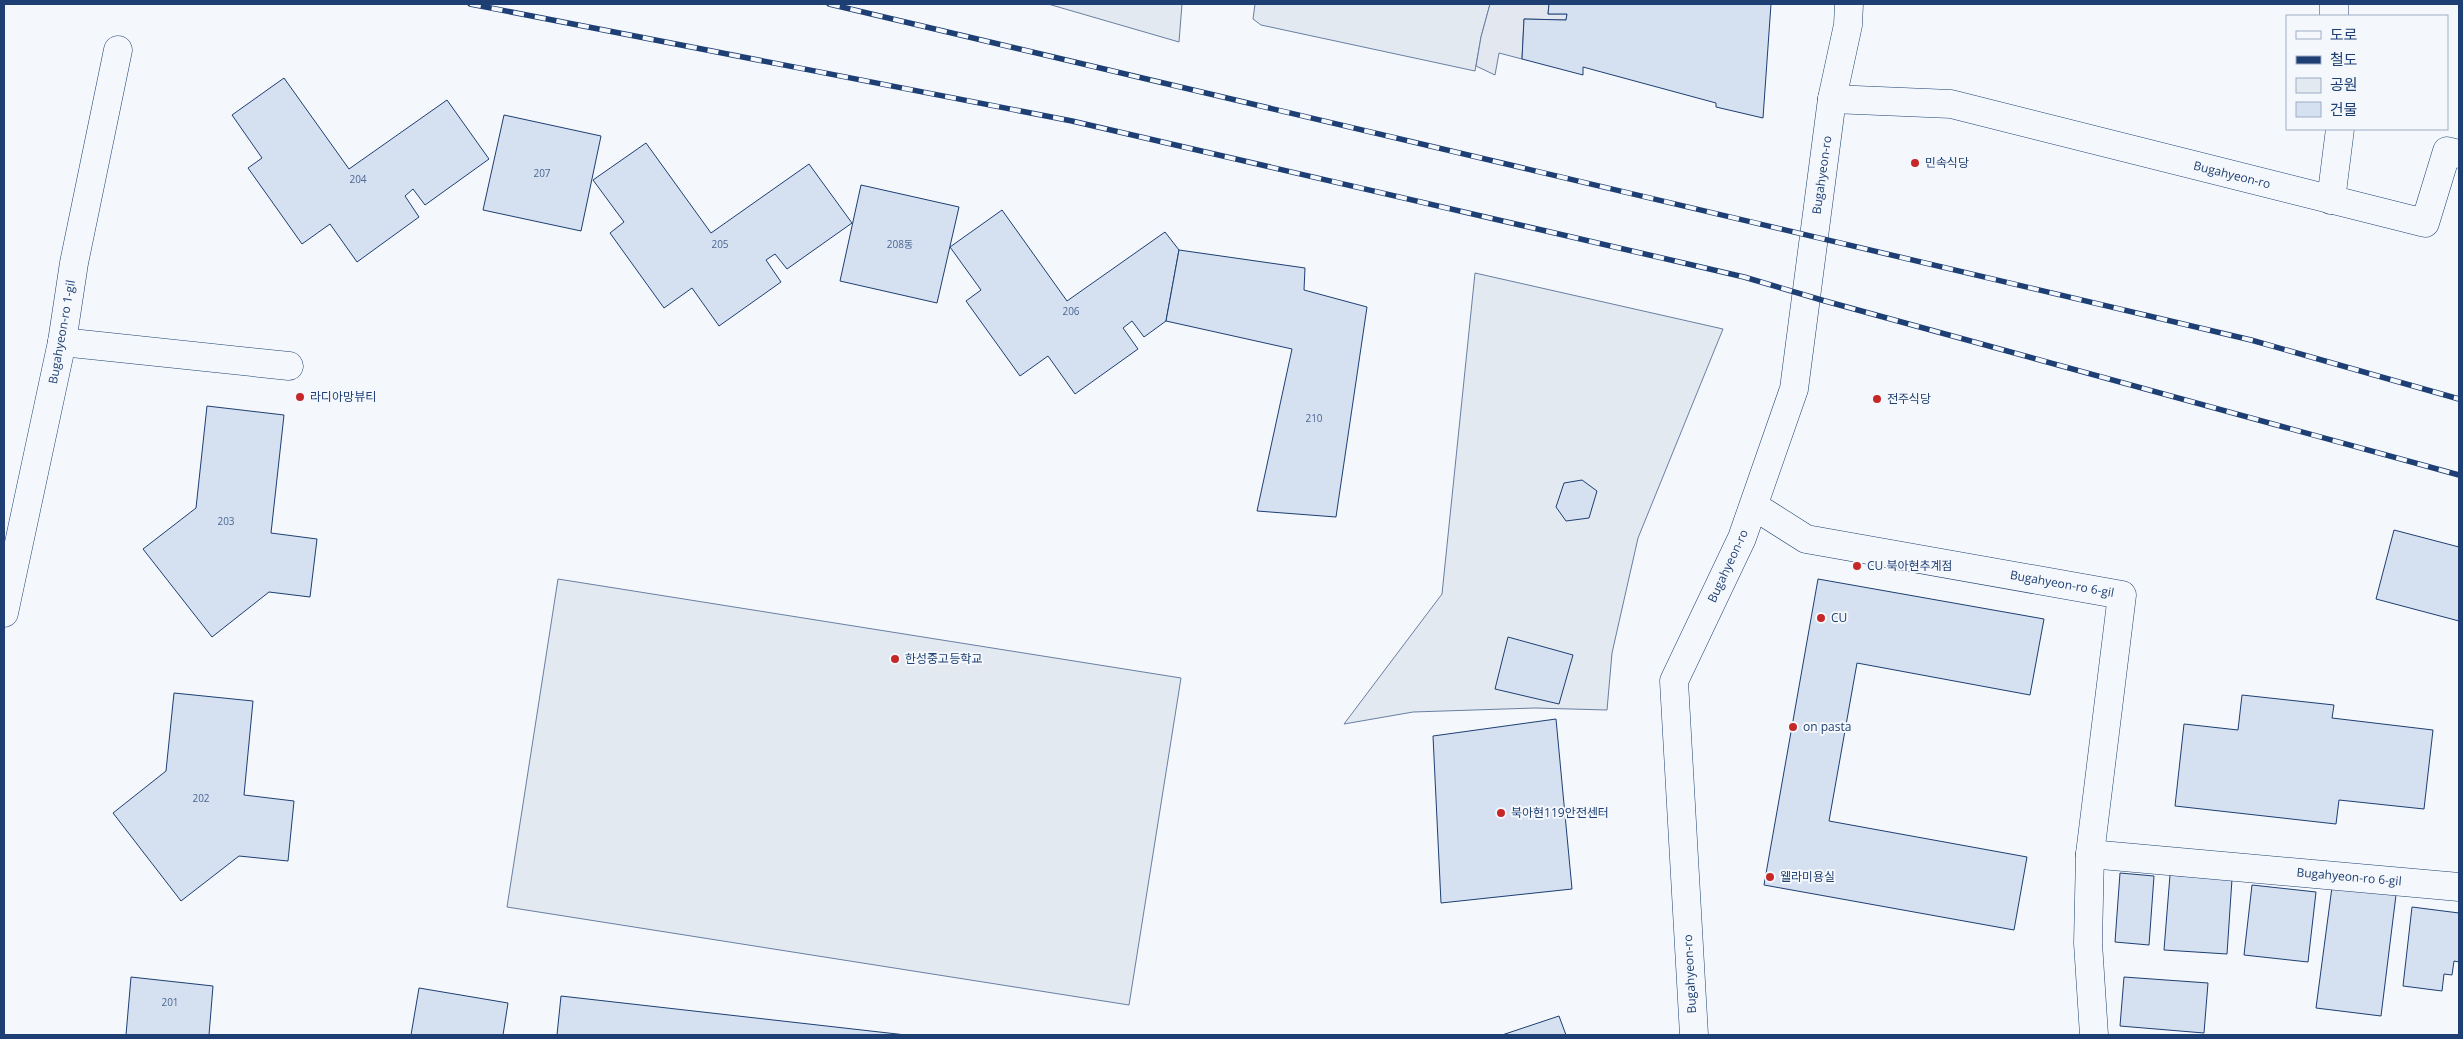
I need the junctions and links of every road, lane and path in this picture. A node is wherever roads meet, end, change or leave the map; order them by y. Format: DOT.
graph roads {
  1 [pos="1849,4"];
  2 [pos="118,50"];
  3 [pos="1832,99"];
  4 [pos="2340,130"];
  5 [pos="2453,152"];
  6 [pos="2330,200"];
  7 [pos="62,342"];
  8 [pos="289,366"];
  9 [pos="1754,506"];
  10 [pos="4,614"];
  11 [pos="2090,854"];
  12 [pos="2459,887"];
  13 [pos="1694,1035"];
  14 [pos="2094,1035"];
  1 -- 3 [label="street, Bugahyeon-ro"];
  2 -- 7 [label="street, Bugahyeon-ro 1-gil"];
  3 -- 6 [label="street, Bugahyeon-ro"];
  3 -- 9 [label="street, Bugahyeon-ro"];
  4 -- 6 [label="street"];
  5 -- 6 [label="street, Bugahyeon-ro"];
  7 -- 8 [label="street"];
  7 -- 10 [label="street, Bugahyeon-ro 1-gil"];
  9 -- 11 [label="street, Bugahyeon-ro 6-gil"];
  9 -- 13 [label="street, Bugahyeon-ro"];
  11 -- 12 [label="street, Bugahyeon-ro 6-gil"];
  11 -- 14 [label="street, Bugahyeon-ro 6-gil"];
}
